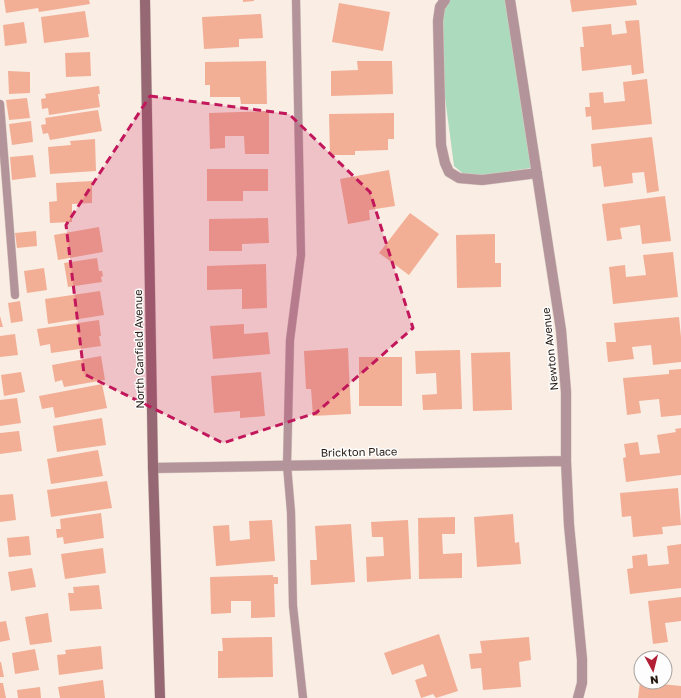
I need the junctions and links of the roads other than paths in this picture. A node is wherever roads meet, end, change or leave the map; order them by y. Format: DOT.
graph roads {
  1 [pos="145,0"];
  2 [pos="296,0"];
  3 [pos="445,0"];
  4 [pos="510,0"];
  5 [pos="0,104"];
  6 [pos="538,173"];
  7 [pos="15,296"];
  8 [pos="566,461"];
  9 [pos="287,466"];
  10 [pos="153,468"];
  11 [pos="160,698"];
  12 [pos="303,698"];
  13 [pos="578,698"];
  1 -- 10 [label="street, North Canfield Avenue"];
  2 -- 9 [label="lane"];
  3 -- 6 [label="street"];
  4 -- 6 [label="street, Newton Avenue"];
  5 -- 7 [label="lane"];
  6 -- 8 [label="street, Newton Avenue"];
  8 -- 9 [label="street, Brickton Place"];
  8 -- 13 [label="street, Newton Avenue"];
  9 -- 10 [label="street, Brickton Place"];
  9 -- 12 [label="lane"];
  10 -- 11 [label="street, North Canfield Avenue"];
}
